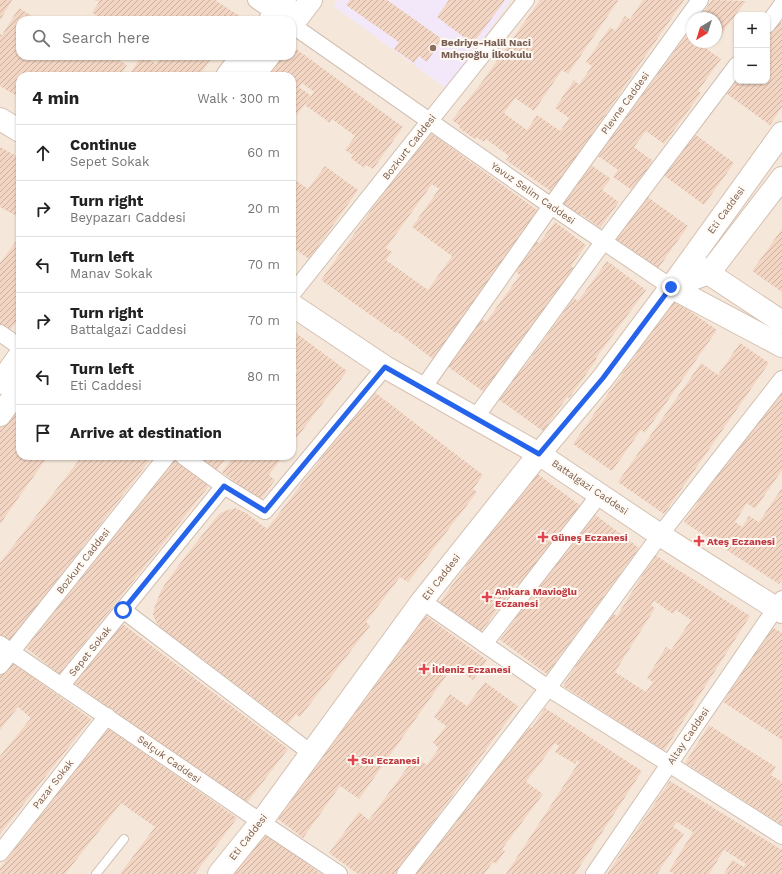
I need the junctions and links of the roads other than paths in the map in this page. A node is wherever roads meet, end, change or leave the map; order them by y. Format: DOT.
graph roads {
  1 [pos="256,0"];
  2 [pos="311,0"];
  3 [pos="526,0"];
  4 [pos="700,0"];
  5 [pos="779,4"];
  6 [pos="281,16"];
  7 [pos="285,16"];
  8 [pos="770,20"];
  9 [pos="296,26"];
  10 [pos="239,60"];
  11 [pos="265,60"];
  12 [pos="734,69"];
  13 [pos="230,72"];
  14 [pos="256,72"];
  15 [pos="0,120"];
  16 [pos="430,121"];
  17 [pos="16,129"];
  18 [pos="782,133"];
  19 [pos="782,178"];
  20 [pos="551,206"];
  21 [pos="604,241"];
  22 [pos="690,261"];
  23 [pos="709,273"];
  24 [pos="671,287"];
  25 [pos="296,289"];
  26 [pos="296,309"];
  27 [pos="782,322"];
  28 [pos="0,334"];
  29 [pos="16,344"];
  30 [pos="782,346"];
  31 [pos="16,361"];
  32 [pos="385,367"];
  33 [pos="782,379"];
  34 [pos="0,383"];
  35 [pos="423,388"];
  36 [pos="16,393"];
  37 [pos="0,415"];
  38 [pos="475,418"];
  39 [pos="539,454"];
  40 [pos="164,460"];
  41 [pos="188,460"];
  42 [pos="224,486"];
  43 [pos="600,494"];
  44 [pos="660,535"];
  45 [pos="422,601"];
  46 [pos="780,606"];
  47 [pos="123,610"];
  48 [pos="484,644"];
  49 [pos="6,647"];
  50 [pos="0,666"];
  51 [pos="61,686"];
  52 [pos="548,688"];
  53 [pos="107,716"];
  54 [pos="311,753"];
  55 [pos="669,764"];
  56 [pos="261,822"];
  57 [pos="782,836"];
  58 [pos="124,839"];
  59 [pos="0,853"];
  60 [pos="96,874"];
  61 [pos="219,874"];
  62 [pos="339,874"];
  63 [pos="405,874"];
  64 [pos="594,874"];
  1 -- 6 [label="street, Yavuz Selim Caddesi"];
  2 -- 7 [label="street"];
  3 -- 16 [label="street, Bozkurt Caddesi"];
  4 -- 20 [label="street, Plevne Caddesi"];
  5 -- 8 [label="street"];
  9 -- 16 [label="street, Yavuz Selim Caddesi"];
  10 -- 13 [label="street"];
  11 -- 14 [label="street"];
  12 -- 21 [label="street"];
  15 -- 17 [label="street"];
  16 -- 20 [label="street, Yavuz Selim Caddesi"];
  16 -- 25 [label="street, Bozkurt Caddesi"];
  18 -- 22 [label="street, Eti Caddesi"];
  19 -- 23 [label="street"];
  20 -- 21 [label="street, Yavuz Selim Caddesi"];
  20 -- 35 [label="street, Plevne Caddesi"];
  21 -- 24 [label="street, Yavuz Selim Caddesi"];
  21 -- 38 [label="street"];
  22 -- 23 [label="street"];
  22 -- 24 [label="street, Eti Caddesi"];
  23 -- 24 [label="street"];
  23 -- 27 [label="street"];
  24 -- 30 [label="street, Yavuz Selim Caddesi"];
  24 -- 39 [label="street, Eti Caddesi"];
  26 -- 32 [label="street, Battalgazi Caddesi"];
  28 -- 29 [label="street"];
  31 -- 34 [label="street"];
  32 -- 35 [label="street, Battalgazi Caddesi"];
  32 -- 42 [label="street"];
  33 -- 44 [label="street"];
  35 -- 38 [label="street, Battalgazi Caddesi"];
  36 -- 37 [label="street"];
  38 -- 39 [label="street, Battalgazi Caddesi"];
  39 -- 43 [label="street, Battalgazi Caddesi"];
  39 -- 45 [label="street, Eti Caddesi"];
  40 -- 49 [label="street, Bozkurt Caddesi"];
  41 -- 42 [label="street"];
  42 -- 47 [label="street, Sepet Sokak"];
  43 -- 44 [label="street, Battalgazi Caddesi"];
  43 -- 48 [label="street"];
  44 -- 46 [label="street, Battalgazi Caddesi"];
  44 -- 52 [label="street"];
  45 -- 48 [label="street"];
  45 -- 54 [label="street, Eti Caddesi"];
  46 -- 55 [label="street, Altay Caddesi"];
  47 -- 51 [label="street, Sepet Sokak"];
  47 -- 54 [label="street"];
  48 -- 52 [label="street"];
  49 -- 50 [label="street, Bozkurt Caddesi"];
  49 -- 51 [label="street, Selçuk Caddesi"];
  51 -- 53 [label="street, Selçuk Caddesi"];
  52 -- 55 [label="street"];
  52 -- 63 [label="street"];
  53 -- 56 [label="street, Selçuk Caddesi"];
  53 -- 59 [label="street, Pazar Sokak"];
  54 -- 56 [label="street, Eti Caddesi"];
  55 -- 57 [label="street"];
  55 -- 64 [label="street, Altay Caddesi"];
  56 -- 61 [label="street, Eti Caddesi"];
  56 -- 62 [label="street, Selçuk Caddesi"];
  58 -- 60 [label="lane"];
}
